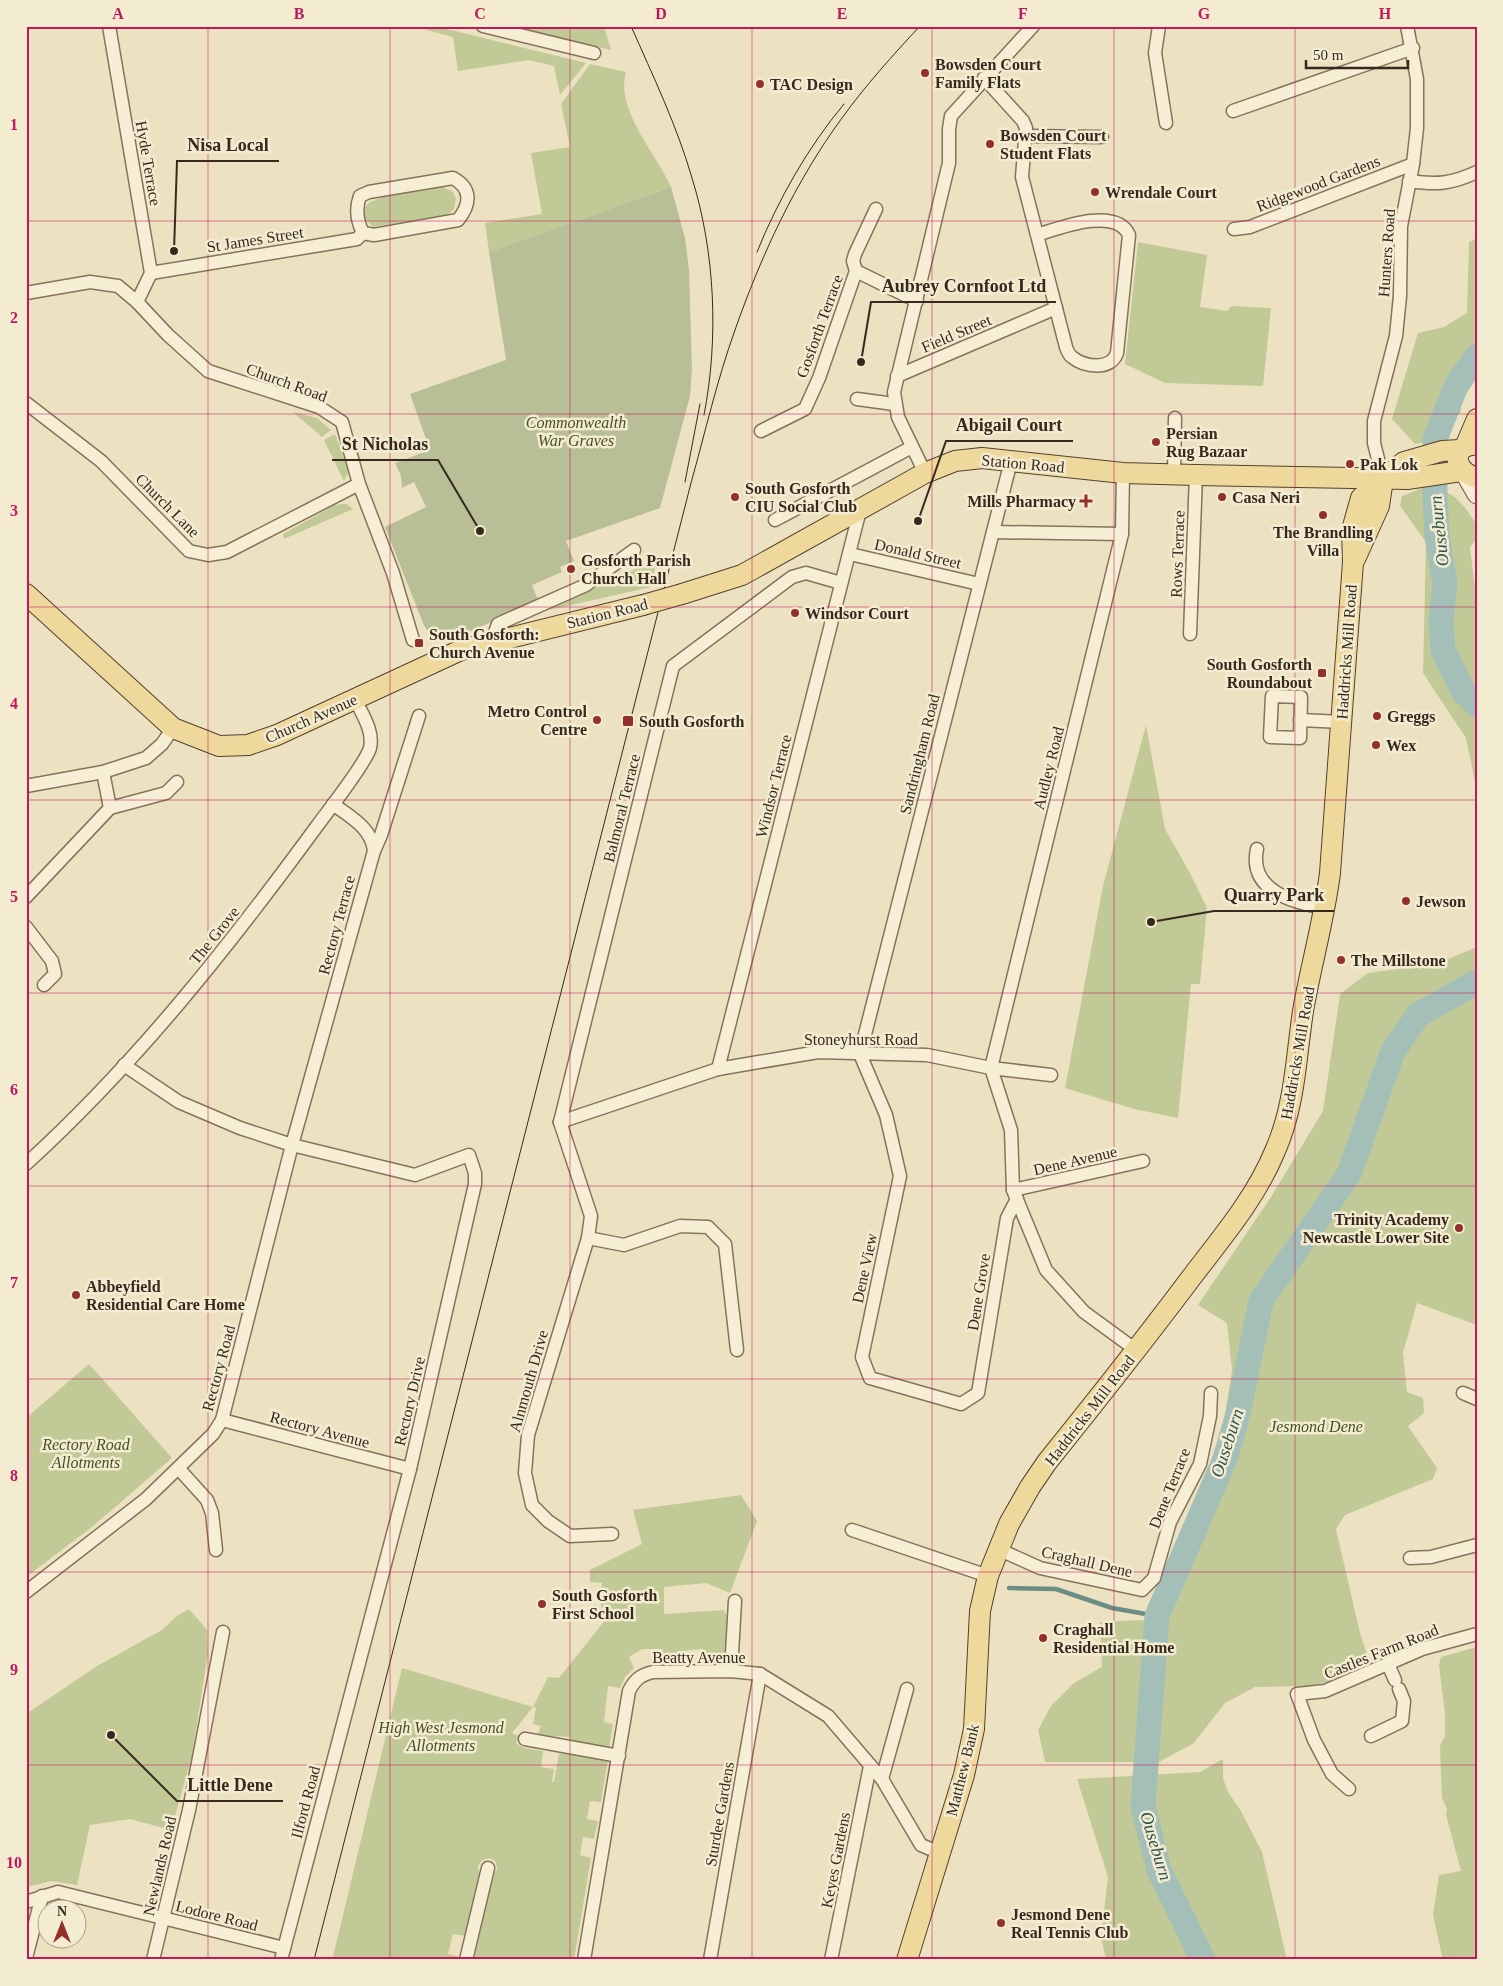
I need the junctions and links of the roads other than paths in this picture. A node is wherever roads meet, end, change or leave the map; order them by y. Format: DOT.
graph roads {
  1 [pos="109,26"];
  2 [pos="483,26"];
  3 [pos="1033,26"];
  4 [pos="1159,26"];
  5 [pos="1407,26"];
  6 [pos="1413,48"];
  7 [pos="594,53"];
  8 [pos="984,78"];
  9 [pos="1233,111"];
  10 [pos="1166,123"];
  11 [pos="1025,136"];
  12 [pos="1102,137"];
  13 [pos="1413,164"];
  14 [pos="1477,172"];
  15 [pos="1409,181"];
  16 [pos="876,209"];
  17 [pos="1234,229"];
  18 [pos="363,233"];
  19 [pos="1037,235"];
  20 [pos="856,271"];
  21 [pos="151,272"];
  22 [pos="26,293"];
  23 [pos="917,301"];
  24 [pos="137,302"];
  25 [pos="1056,308"];
  26 [pos="897,376"];
  27 [pos="857,400"];
  28 [pos="26,403"];
  29 [pos="894,404"];
  30 [pos="1175,418"];
  31 [pos="1477,419"];
  32 [pos="761,431"];
  33 [pos="912,448"];
  34 [pos="1461,448"];
  35 [pos="1011,461"];
  36 [pos="925,473"];
  37 [pos="1123,473"];
  38 [pos="1174,474"];
  39 [pos="1462,474"];
  40 [pos="1196,475"];
  41 [pos="1383,479"];
  42 [pos="359,484"];
  43 [pos="1477,494"];
  44 [pos="860,510"];
  45 [pos="775,520"];
  46 [pos="993,532"];
  47 [pos="1122,534"];
  48 [pos="634,550"];
  49 [pos="850,554"];
  50 [pos="841,583"];
  51 [pos="979,584"];
  52 [pos="29,601"];
  53 [pos="1190,634"];
  54 [pos="413,640"];
  55 [pos="492,641"];
  56 [pos="461,650"];
  57 [pos="355,699"];
  58 [pos="419,716"];
  59 [pos="1300,720"];
  60 [pos="1342,722"];
  61 [pos="173,728"];
  62 [pos="103,772"];
  63 [pos="177,782"];
  64 [pos="26,786"];
  65 [pos="333,804"];
  66 [pos="110,808"];
  67 [pos="1257,849"];
  68 [pos="374,851"];
  69 [pos="26,897"];
  70 [pos="1325,908"];
  71 [pos="26,927"];
  72 [pos="44,985"];
  73 [pos="860,1054"];
  74 [pos="124,1065"];
  75 [pos="991,1068"];
  76 [pos="718,1069"];
  77 [pos="1050,1075"];
  78 [pos="560,1122"];
  79 [pos="292,1145"];
  80 [pos="1144,1161"];
  81 [pos="26,1164"];
  82 [pos="1015,1194"];
  83 [pos="588,1238"];
  84 [pos="737,1350"];
  85 [pos="1136,1350"];
  86 [pos="978,1392"];
  87 [pos="1211,1393"];
  88 [pos="1463,1393"];
  89 [pos="1477,1399"];
  90 [pos="222,1420"];
  91 [pos="180,1469"];
  92 [pos="410,1469"];
  93 [pos="852,1530"];
  94 [pos="612,1534"];
  95 [pos="1477,1545"];
  96 [pos="998,1549"];
  97 [pos="216,1550"];
  98 [pos="1410,1558"];
  99 [pos="988,1576"];
  100 [pos="1142,1590"];
  101 [pos="26,1592"];
  102 [pos="735,1601"];
  103 [pos="223,1632"];
  104 [pos="1477,1634"];
  105 [pos="362,1653"];
  106 [pos="1388,1664"];
  107 [pos="731,1671"];
  108 [pos="760,1674"];
  109 [pos="907,1689"];
  110 [pos="1371,1736"];
  111 [pos="525,1739"];
  112 [pos="619,1756"];
  113 [pos="870,1766"];
  114 [pos="882,1779"];
  115 [pos="1349,1789"];
  116 [pos="940,1853"];
  117 [pos="488,1868"];
  118 [pos="42,1896"];
  119 [pos="26,1902"];
  120 [pos="163,1919"];
  121 [pos="283,1954"];
  122 [pos="26,1958"];
  123 [pos="153,1960"];
  124 [pos="466,1960"];
  125 [pos="584,1960"];
  126 [pos="710,1960"];
  127 [pos="831,1960"];
  128 [pos="907,1960"];
  1 -- 21 [label="street, Hyde Terrace"];
  2 -- 7 [label="street"];
  3 -- 8 [label="street"];
  4 -- 10 [label="street"];
  5 -- 6 [label="street, Hunters Road"];
  6 -- 9 [label="street"];
  6 -- 13 [label="street, Hunters Road"];
  8 -- 11 [label="street"];
  8 -- 23 [label="street"];
  11 -- 12 [label="street"];
  11 -- 19 [label="street"];
  13 -- 15 [label="street, Hunters Road"];
  13 -- 17 [label="street, Ridgewood Gardens"];
  14 -- 15 [label="street"];
  15 -- 41 [label="street, Hunters Road"];
  16 -- 20 [label="street, Gosforth Terrace"];
  18 -- 18 [label="street, St James Street"];
  18 -- 21 [label="street, St James Street"];
  19 -- 25 [label="street"];
  19 -- 25 [label="street"];
  20 -- 23 [label="street"];
  20 -- 32 [label="street, Gosforth Terrace"];
  21 -- 24 [label="street"];
  22 -- 24 [label="street, Church Road"];
  23 -- 26 [label="street"];
  24 -- 42 [label="street, Church Road"];
  25 -- 26 [label="street, Field Street"];
  26 -- 29 [label="street"];
  27 -- 29 [label="street"];
  28 -- 42 [label="street, Church Lane"];
  29 -- 33 [label="street"];
  30 -- 38 [label="street"];
  31 -- 34 [label="main road"];
  33 -- 36 [label="street"];
  33 -- 45 [label="street"];
  34 -- 39 [label="main road"];
  34 -- 41 [label="main road"];
  35 -- 36 [label="main road, Station Road"];
  35 -- 37 [label="main road, Station Road"];
  35 -- 46 [label="street, Sandringham Road"];
  36 -- 44 [label="main road, Station Road"];
  37 -- 38 [label="main road, Station Road"];
  37 -- 47 [label="street, Audley Road"];
  38 -- 40 [label="main road, Station Road"];
  39 -- 41 [label="main road, Station Road"];
  39 -- 43 [label="street"];
  40 -- 41 [label="main road, Station Road"];
  40 -- 53 [label="street, Rows Terrace"];
  41 -- 60 [label="main road, Haddricks Mill Road"];
  42 -- 54 [label="street, Church Road"];
  44 -- 49 [label="street, Windsor Terrace"];
  44 -- 55 [label="main road, Station Road, bridge"];
  46 -- 47 [label="street"];
  46 -- 51 [label="street, Sandringham Road"];
  47 -- 75 [label="street, Audley Road"];
  48 -- 55 [label="street"];
  49 -- 50 [label="street, Windsor Terrace"];
  49 -- 51 [label="street, Donald Street"];
  50 -- 76 [label="street, Windsor Terrace"];
  50 -- 78 [label="street, Balmoral Terrace"];
  51 -- 73 [label="street, Sandringham Road"];
  52 -- 61 [label="main road, Church Avenue"];
  55 -- 56 [label="main road, Station Road"];
  56 -- 57 [label="main road, Church Avenue"];
  57 -- 61 [label="main road, Church Avenue"];
  57 -- 65 [label="street, The Grove"];
  58 -- 68 [label="street, Rectory Terrace"];
  59 -- 60 [label="street"];
  60 -- 70 [label="main road, Haddricks Mill Road"];
  61 -- 62 [label="street"];
  62 -- 64 [label="street"];
  62 -- 66 [label="street"];
  63 -- 66 [label="street"];
  65 -- 68 [label="street"];
  65 -- 74 [label="street, The Grove"];
  66 -- 69 [label="street"];
  67 -- 70 [label="street"];
  68 -- 79 [label="street, Rectory Terrace"];
  70 -- 85 [label="main road, Haddricks Mill Road"];
  71 -- 72 [label="street"];
  73 -- 75 [label="street, Stoneyhurst Road"];
  73 -- 76 [label="street, Stoneyhurst Road"];
  73 -- 86 [label="street, Dene View"];
  74 -- 79 [label="street"];
  74 -- 81 [label="street, The Grove"];
  75 -- 77 [label="street, Stoneyhurst Road"];
  75 -- 82 [label="street"];
  76 -- 78 [label="street, Stoneyhurst Road"];
  78 -- 83 [label="street, Alnmouth Drive"];
  79 -- 90 [label="street, Rectory Road"];
  79 -- 92 [label="street, Rectory Drive"];
  80 -- 82 [label="street, Dene Avenue"];
  82 -- 85 [label="street"];
  82 -- 86 [label="street, Dene Grove"];
  83 -- 84 [label="street"];
  83 -- 94 [label="street, Alnmouth Drive"];
  85 -- 96 [label="main road, Haddricks Mill Road"];
  87 -- 100 [label="street, Dene Terrace"];
  88 -- 89 [label="street"];
  90 -- 91 [label="street, Rectory Road"];
  90 -- 92 [label="street, Rectory Avenue"];
  91 -- 97 [label="street"];
  91 -- 101 [label="street, Rectory Road"];
  92 -- 105 [label="street, Rectory Drive"];
  93 -- 99 [label="street"];
  95 -- 98 [label="street"];
  96 -- 99 [label="main road, Haddricks Mill Road"];
  96 -- 100 [label="street, Craghall Dene"];
  99 -- 116 [label="main road, Matthew Bank"];
  102 -- 107 [label="street"];
  103 -- 120 [label="street, Newlands Road"];
  104 -- 106 [label="street, Castles Farm Road"];
  105 -- 121 [label="street, Ilford Road"];
  106 -- 110 [label="street"];
  106 -- 115 [label="street, Castles Farm Road"];
  107 -- 108 [label="street, Beatty Avenue"];
  107 -- 112 [label="street, Beatty Avenue"];
  108 -- 113 [label="street, Beatty Avenue"];
  108 -- 126 [label="street, Sturdee Gardens"];
  109 -- 114 [label="street"];
  111 -- 112 [label="street"];
  112 -- 125 [label="street, Beatty Avenue"];
  113 -- 114 [label="street, Beatty Avenue"];
  113 -- 127 [label="street, Keyes Gardens"];
  114 -- 116 [label="street, Beatty Avenue"];
  116 -- 128 [label="main road, Matthew Bank"];
  117 -- 124 [label="street"];
  118 -- 119 [label="street, Lodore Road"];
  118 -- 120 [label="street, Lodore Road"];
  118 -- 122 [label="street"];
  120 -- 121 [label="street, Lodore Road"];
  120 -- 123 [label="street, Newlands Road"];
}
